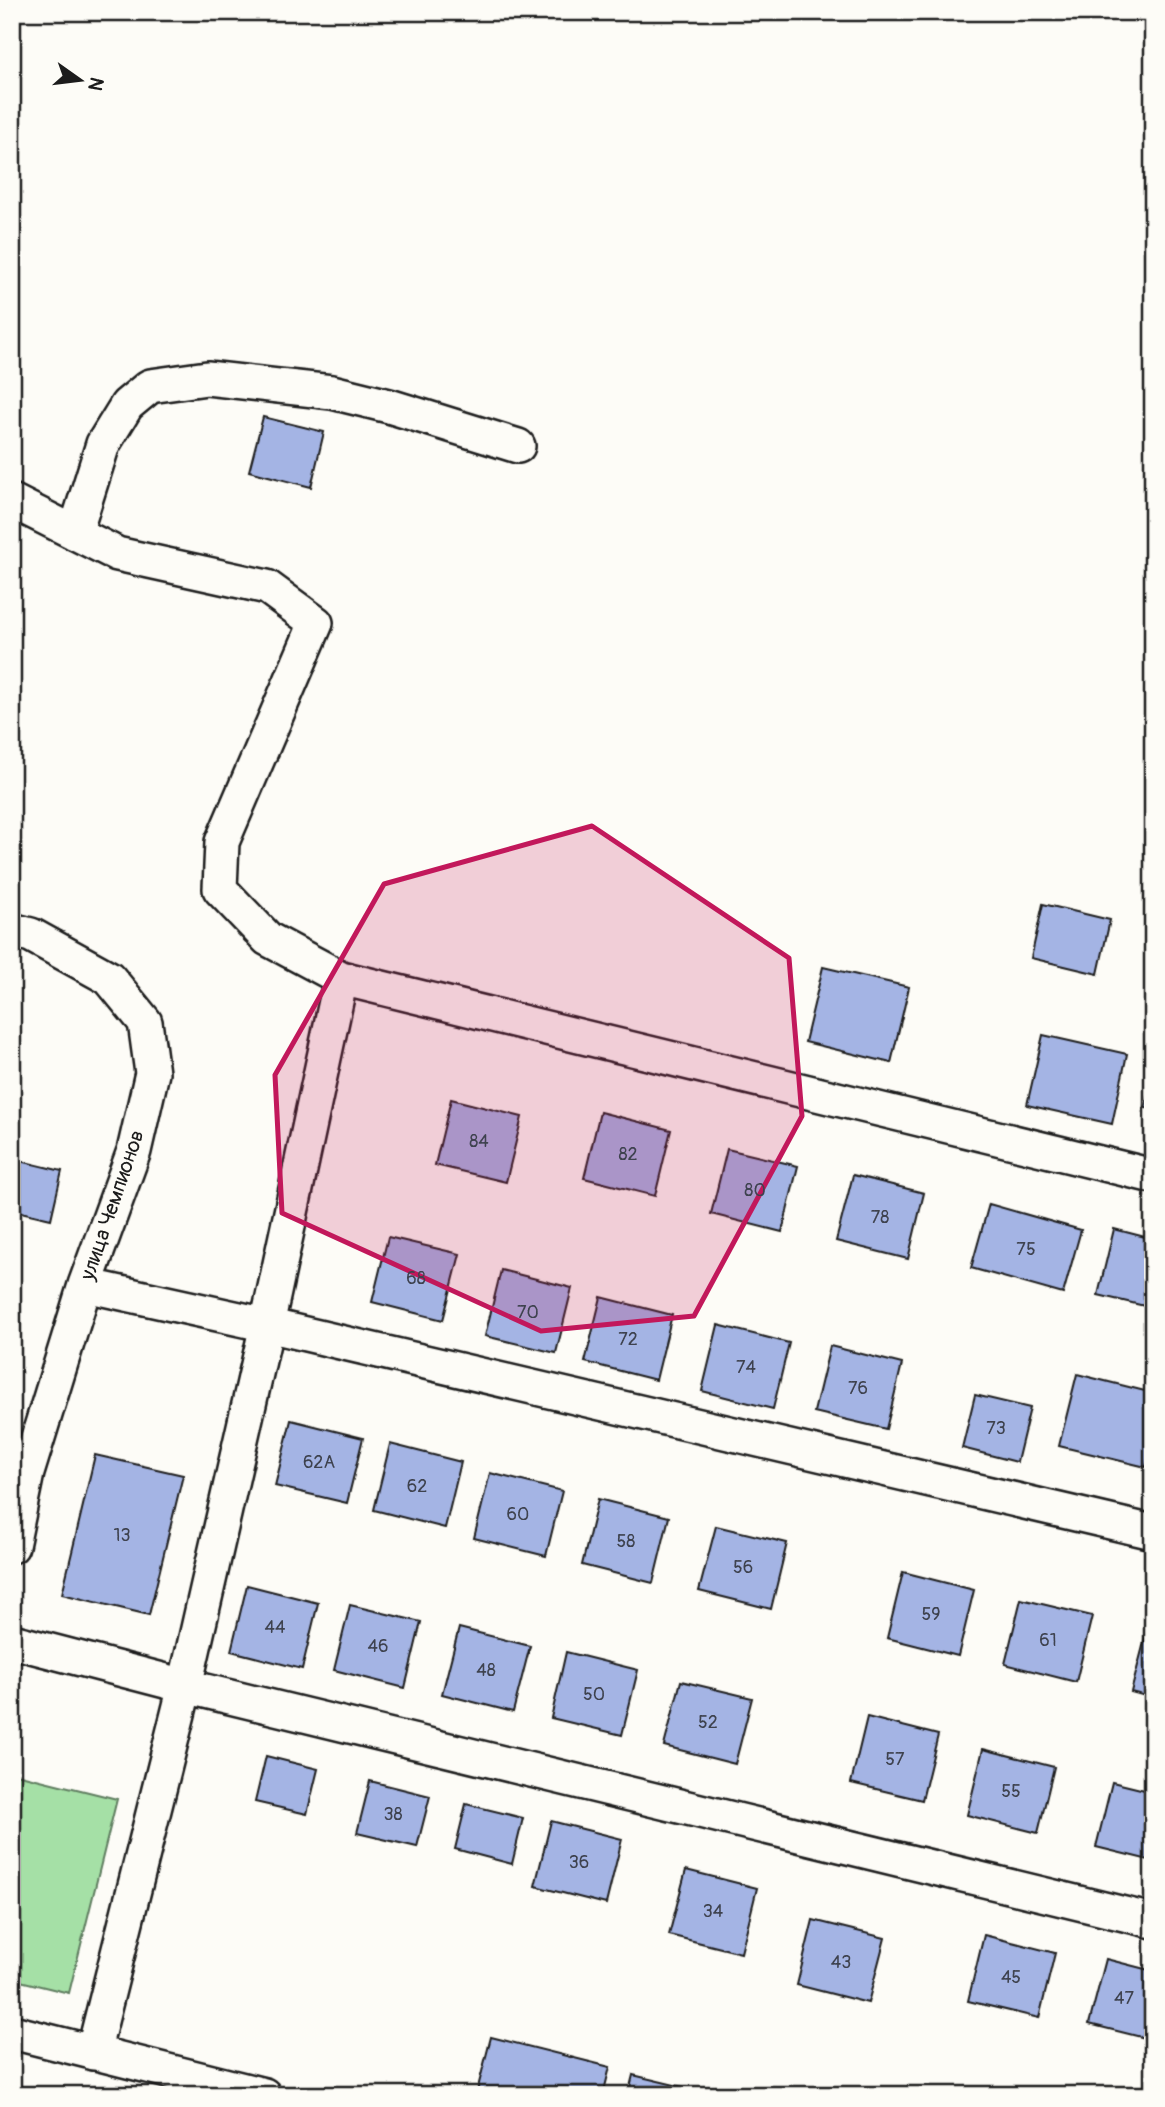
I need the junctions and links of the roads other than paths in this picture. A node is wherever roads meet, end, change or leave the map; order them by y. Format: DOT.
graph roads {
  1 [pos="518,446"];
  2 [pos="12,501"];
  3 [pos="75,533"];
  4 [pos="12,930"];
  5 [pos="341,978"];
  6 [pos="1153,1176"];
  7 [pos="85,1285"];
  8 [pos="267,1325"];
  9 [pos="1153,1532"];
  10 [pos="12,1546"];
  11 [pos="12,1641"];
  12 [pos="185,1686"];
  13 [pos="1153,1921"];
  14 [pos="12,2032"];
  15 [pos="93,2053"];
  16 [pos="264,2095"];
  1 -- 3 [label="street"];
  2 -- 3 [label="street"];
  3 -- 5 [label="street"];
  4 -- 7 [label="street, улица Чемпионов"];
  5 -- 6 [label="street"];
  5 -- 8 [label="street"];
  7 -- 8 [label="street"];
  7 -- 10 [label="street, улица Чемпионов"];
  8 -- 9 [label="street"];
  8 -- 12 [label="street"];
  11 -- 12 [label="street"];
  12 -- 13 [label="street"];
  12 -- 15 [label="street"];
  14 -- 15 [label="street"];
  15 -- 16 [label="street"];
}
